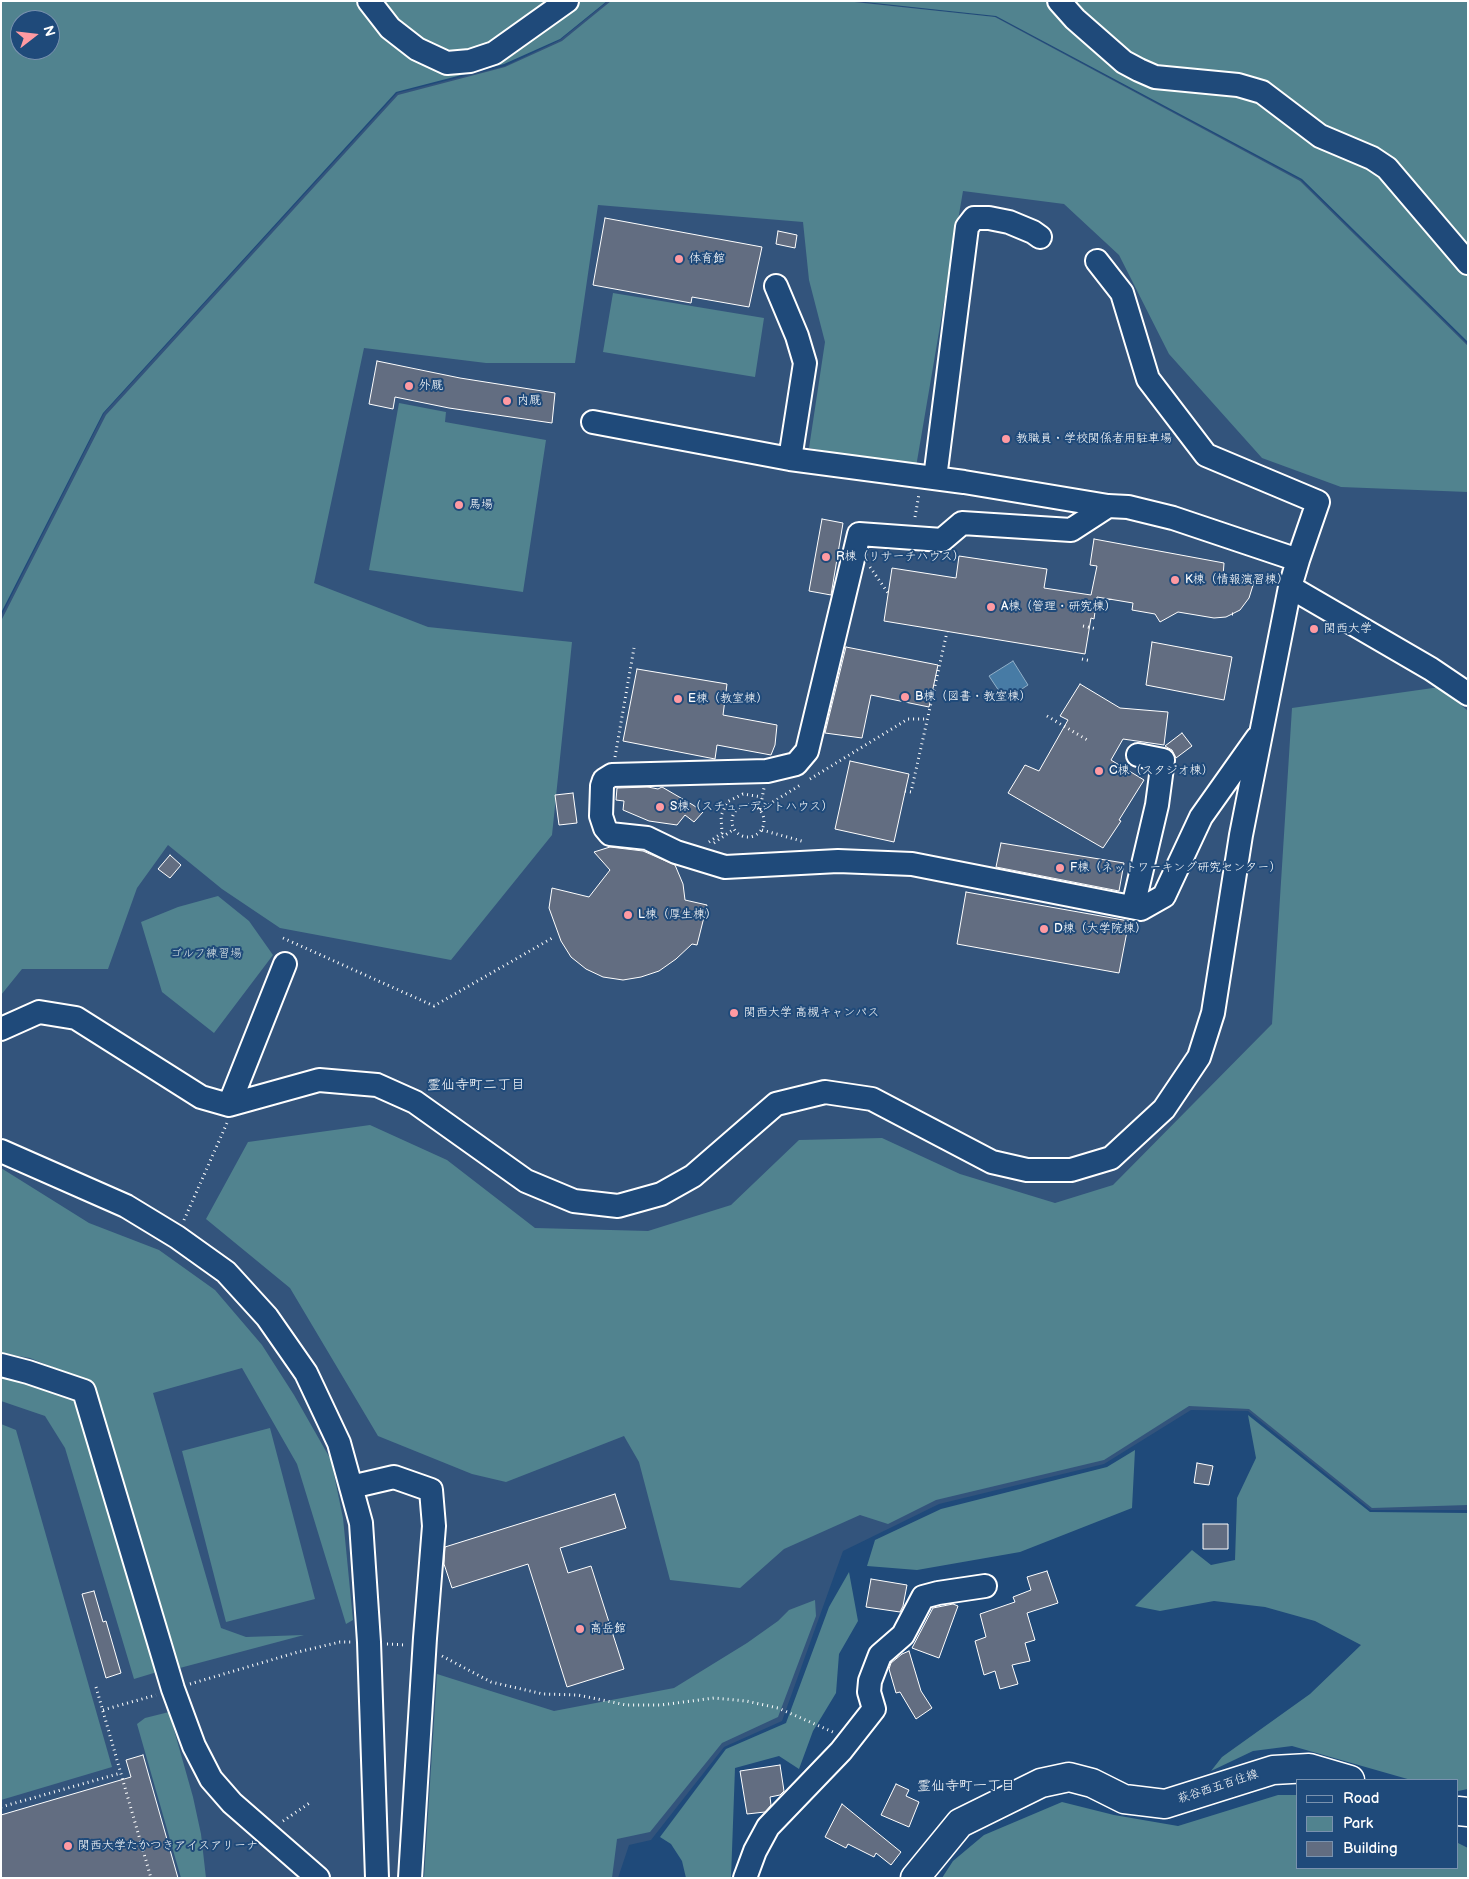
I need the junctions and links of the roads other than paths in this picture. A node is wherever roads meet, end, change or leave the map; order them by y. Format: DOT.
graph roads {
  1 [pos="369,1"];
  2 [pos="567,1"];
  3 [pos="1060,1"];
  4 [pos="1040,238"];
  5 [pos="1097,261"];
  6 [pos="1468,263"];
  7 [pos="776,286"];
  8 [pos="593,422"];
  9 [pos="790,459"];
  10 [pos="935,478"];
  11 [pos="1108,506"];
  12 [pos="1298,560"];
  13 [pos="1290,587"];
  14 [pos="1468,694"];
  15 [pos="1262,731"];
  16 [pos="1138,755"];
  17 [pos="1134,907"];
  18 [pos="285,964"];
  19 [pos="1,1029"];
  20 [pos="229,1111"];
  21 [pos="1,1151"];
  22 [pos="1,1365"];
  23 [pos="351,1487"];
  24 [pos="985,1586"];
  25 [pos="1346,1779"];
  26 [pos="318,1878"];
  27 [pos="377,1878"];
  28 [pos="410,1878"];
  29 [pos="745,1878"];
  30 [pos="915,1878"];
  1 -- 2 [label="street"];
  3 -- 6 [label="street"];
  4 -- 10 [label="street"];
  5 -- 12 [label="street"];
  7 -- 9 [label="street"];
  8 -- 9 [label="street"];
  9 -- 10 [label="street"];
  10 -- 11 [label="street"];
  11 -- 12 [label="street"];
  11 -- 17 [label="street"];
  12 -- 13 [label="street"];
  13 -- 14 [label="street"];
  13 -- 15 [label="street"];
  15 -- 17 [label="street"];
  15 -- 20 [label="street"];
  16 -- 17 [label="street"];
  18 -- 20 [label="street"];
  19 -- 20 [label="street"];
  21 -- 23 [label="street"];
  22 -- 26 [label="street"];
  23 -- 27 [label="street"];
  23 -- 28 [label="street"];
  24 -- 29 [label="street"];
  25 -- 30 [label="main road, 萩谷西五百住線"];
}
